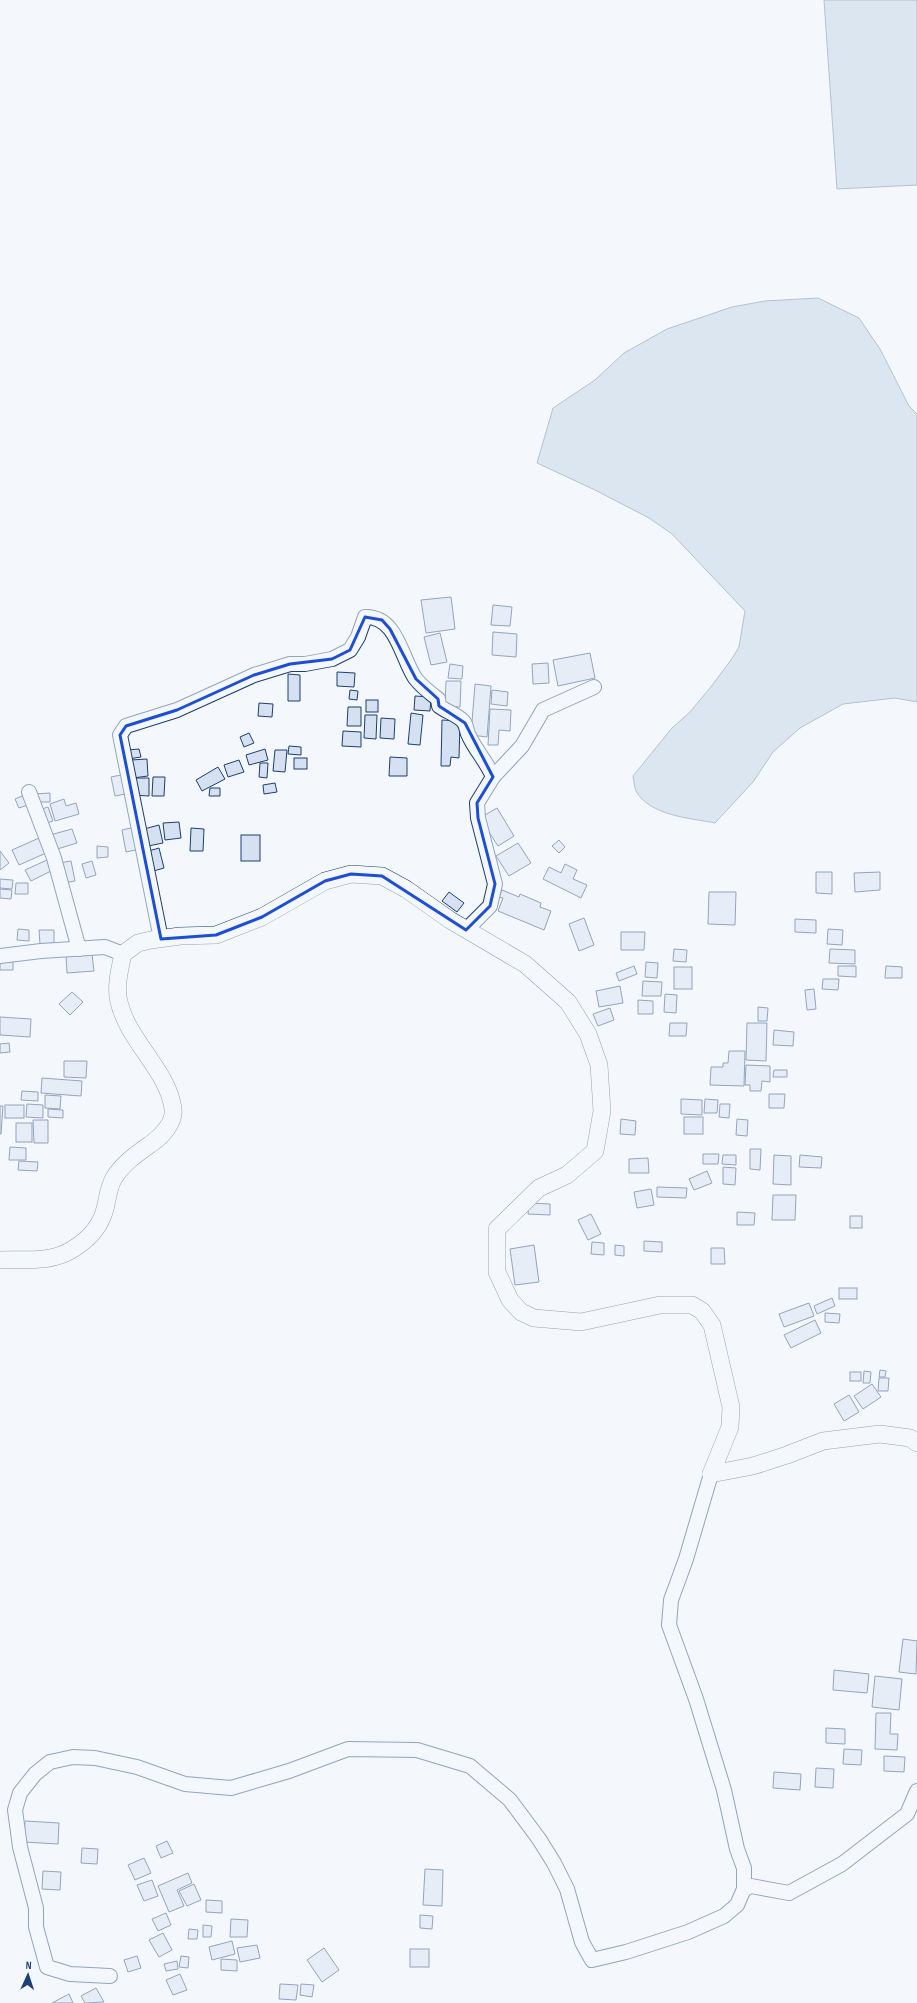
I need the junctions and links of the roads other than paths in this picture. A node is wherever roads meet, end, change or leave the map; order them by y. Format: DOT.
graph roads {
  1 [pos="594,687"];
  2 [pos="493,777"];
  3 [pos="30,792"];
  4 [pos="466,930"];
  5 [pos="161,939"];
  6 [pos="79,949"];
  7 [pos="123,954"];
  8 [pos="0,956"];
  9 [pos="0,1260"];
  10 [pos="917,1443"];
  11 [pos="711,1474"];
  12 [pos="917,1791"];
  13 [pos="744,1889"];
  14 [pos="110,1976"];
  1 -- 2 [label="street"];
  2 -- 4 [label="street"];
  2 -- 5 [label="street"];
  3 -- 6 [label="street"];
  4 -- 5 [label="street"];
  4 -- 11 [label="street"];
  5 -- 7 [label="street"];
  6 -- 7 [label="street"];
  6 -- 8 [label="street"];
  7 -- 9 [label="street"];
  10 -- 11 [label="street"];
  11 -- 13 [label="street"];
  12 -- 13 [label="street"];
  13 -- 14 [label="street"];
}
